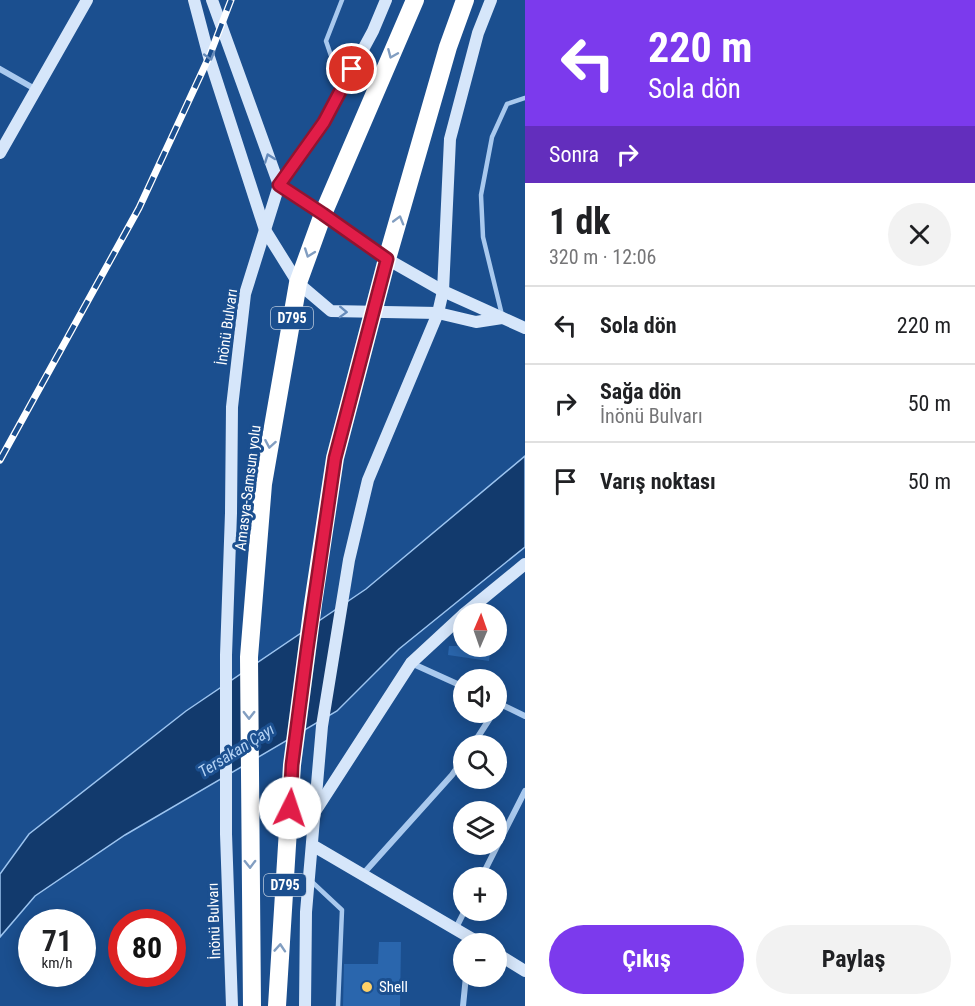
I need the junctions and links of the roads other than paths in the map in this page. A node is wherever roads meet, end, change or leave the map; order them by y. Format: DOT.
graph roads {
  1 [pos="87,0"];
  2 [pos="194,0"];
  3 [pos="212,0"];
  4 [pos="342,0"];
  5 [pos="386,0"];
  6 [pos="415,0"];
  7 [pos="465,0"];
  8 [pos="491,0"];
  9 [pos="0,69"];
  10 [pos="342,88"];
  11 [pos="35,89"];
  12 [pos="525,98"];
  13 [pos="0,153"];
  14 [pos="279,185"];
  15 [pos="323,214"];
  16 [pos="265,230"];
  17 [pos="387,259"];
  18 [pos="298,283"];
  19 [pos="443,291"];
  20 [pos="374,313"];
  21 [pos="438,313"];
  22 [pos="502,318"];
  23 [pos="525,328"];
  24 [pos="525,564"];
  25 [pos="477,603"];
  26 [pos="453,624"];
  27 [pos="411,663"];
  28 [pos="453,682"];
  29 [pos="507,709"];
  30 [pos="525,716"];
  31 [pos="453,774"];
  32 [pos="525,791"];
  33 [pos="315,811"];
  34 [pos="312,845"];
  35 [pos="487,867"];
  36 [pos="363,874"];
  37 [pos="309,880"];
  38 [pos="460,921"];
  39 [pos="456,928"];
  40 [pos="463,933"];
  41 [pos="507,960"];
  42 [pos="525,971"];
  43 [pos="465,987"];
  44 [pos="232,1006"];
  45 [pos="252,1006"];
  46 [pos="277,1006"];
  47 [pos="305,1006"];
  48 [pos="339,1006"];
  49 [pos="463,1006"];
  1 -- 11 [label="main road"];
  2 -- 16 [label="main road, one-way"];
  14 -- 3 [label="main road, one-way"];
  4 -- 10 [label="lane"];
  5 -- 10 [label="main road, İnönü Bulvarı"];
  6 -- 15 [label="highway, Amasya-Samsun yolu / D795, one-way"];
  17 -- 7 [label="highway, D795, one-way"];
  8 -- 19 [label="main road"];
  9 -- 11 [label="street"];
  10 -- 14 [label="main road, İnönü Bulvarı"];
  11 -- 13 [label="main road"];
  12 -- 22 [label="lane"];
  14 -- 15 [label="main road"];
  14 -- 16 [label="main road, İnönü Bulvarı"];
  15 -- 17 [label="main road"];
  15 -- 18 [label="highway, Amasya-Samsun yolu / D795, one-way"];
  16 -- 18 [label="main road"];
  16 -- 44 [label="main road, İnönü Bulvarı"];
  17 -- 19 [label="main road"];
  17 -- 20 [label="highway, D795"];
  18 -- 20 [label="main road, one-way"];
  18 -- 45 [label="highway, Amasya-Samsun yolu / D795, one-way"];
  19 -- 21 [label="main road"];
  19 -- 22 [label="main road"];
  20 -- 21 [label="main road"];
  46 -- 20 [label="highway, D795, one-way"];
  21 -- 22 [label="main road"];
  21 -- 33 [label="main road"];
  22 -- 23 [label="main road"];
  24 -- 25 [label="main road"];
  26 -- 27 [label="main road"];
  27 -- 28 [label="street"];
  27 -- 33 [label="main road"];
  29 -- 30 [label="street"];
  31 -- 36 [label="street"];
  32 -- 35 [label="street"];
  33 -- 34 [label="main road"];
  34 -- 36 [label="main road"];
  34 -- 37 [label="main road"];
  36 -- 39 [label="main road"];
  37 -- 47 [label="main road"];
  37 -- 48 [label="lane"];
  38 -- 39 [label="street"];
  39 -- 40 [label="main road"];
  41 -- 42 [label="main road"];
  43 -- 49 [label="street"];
}
